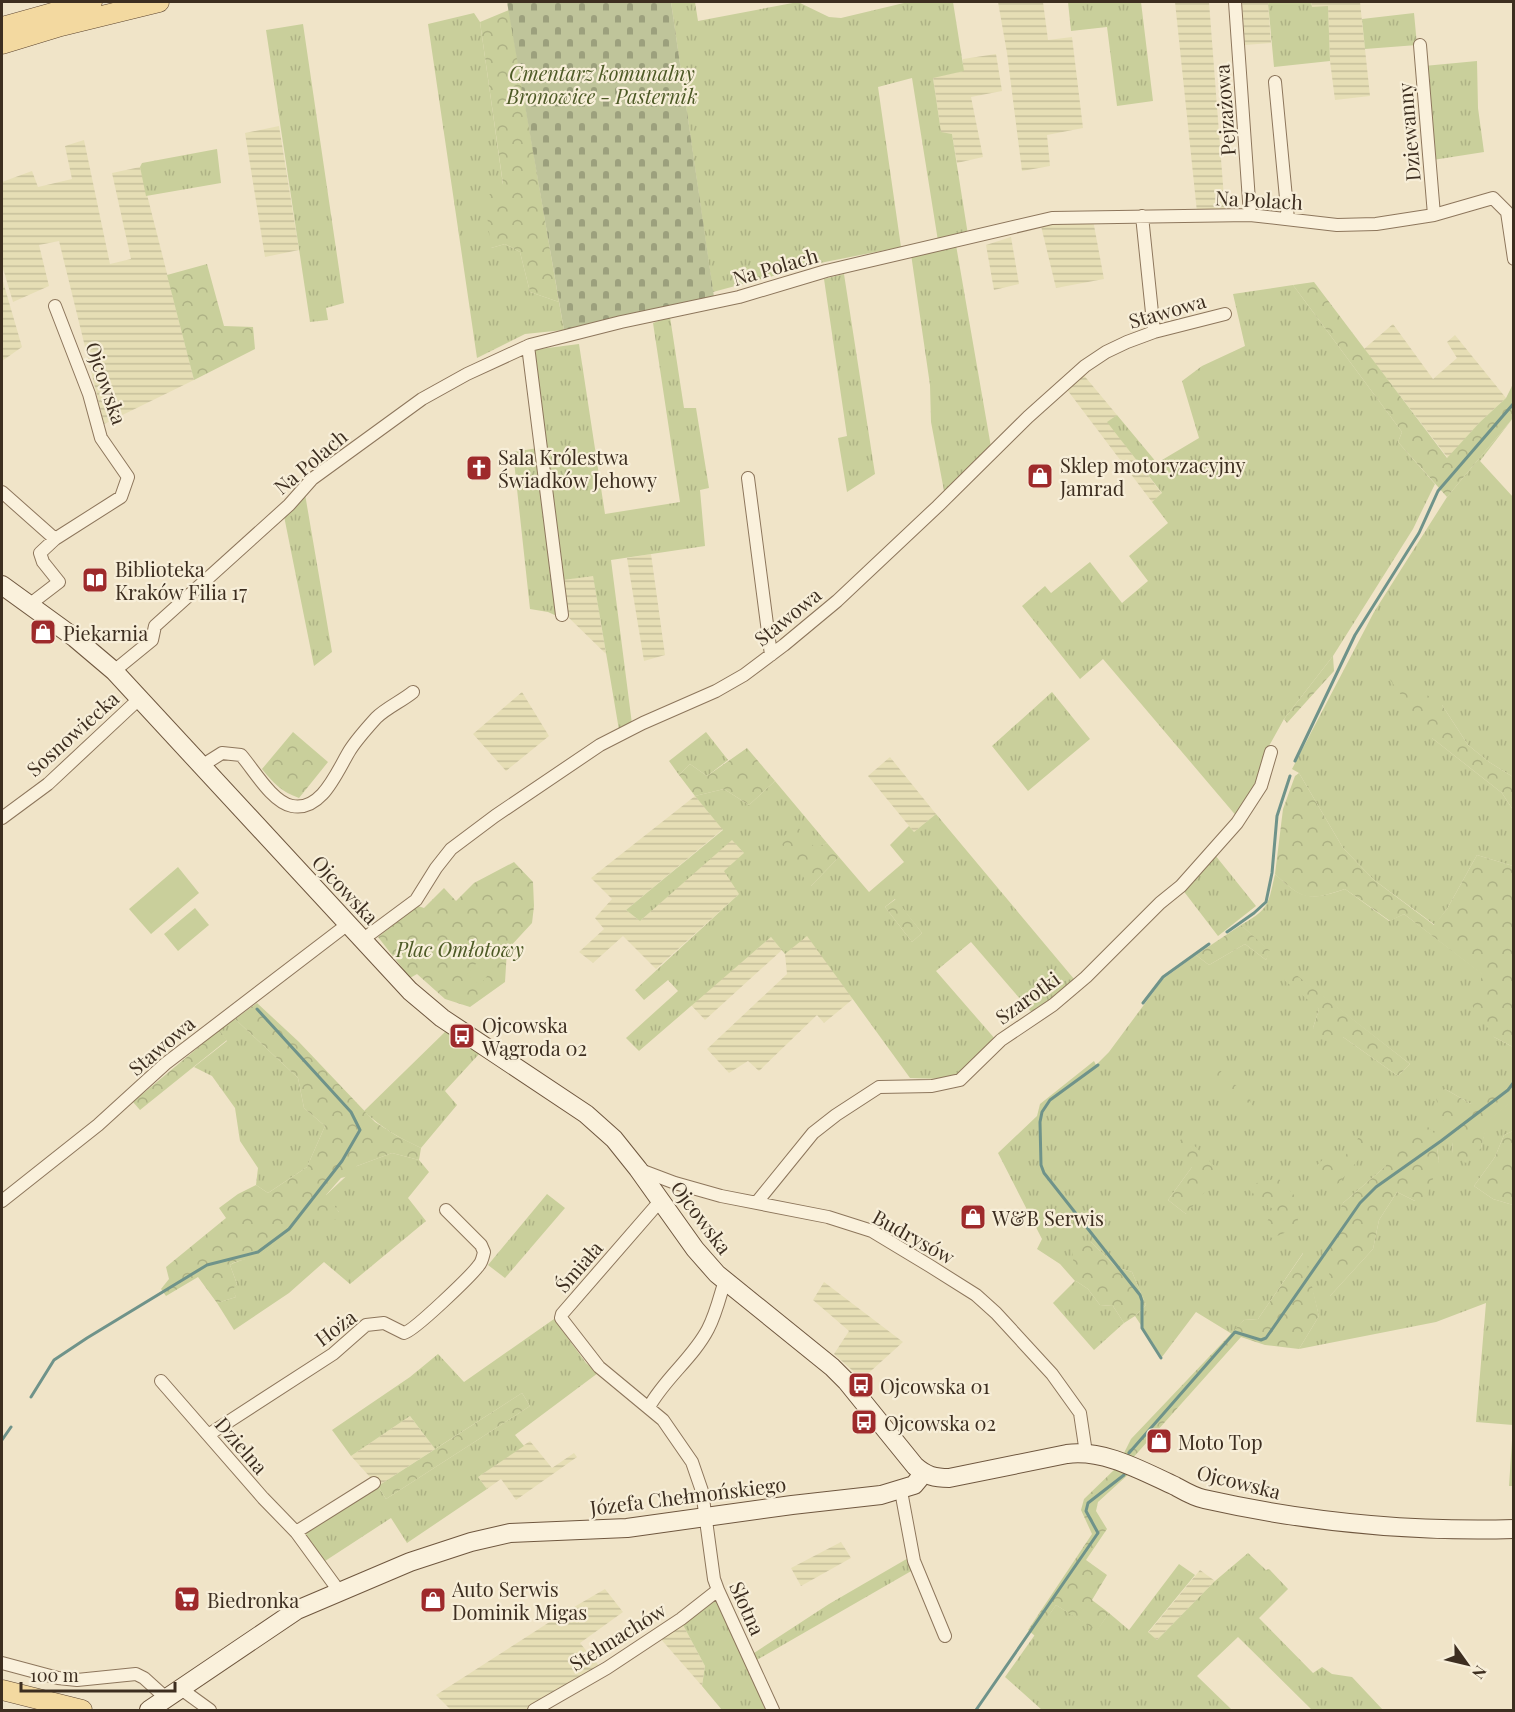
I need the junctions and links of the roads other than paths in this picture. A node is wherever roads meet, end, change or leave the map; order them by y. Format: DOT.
graph roads {
  1 [pos="92,2"];
  2 [pos="159,2"];
  3 [pos="1235,2"];
  4 [pos="2,27"];
  5 [pos="2,44"];
  6 [pos="1420,45"];
  7 [pos="1275,82"];
  8 [pos="1434,214"];
  9 [pos="1250,215"];
  10 [pos="1142,216"];
  11 [pos="1288,219"];
  12 [pos="1514,259"];
  13 [pos="55,306"];
  14 [pos="1225,314"];
  15 [pos="1154,332"];
  16 [pos="528,346"];
  17 [pos="748,478"];
  18 [pos="2,492"];
  19 [pos="55,539"];
  20 [pos="2,585"];
  21 [pos="29,605"];
  22 [pos="562,615"];
  23 [pos="771,655"];
  24 [pos="114,671"];
  25 [pos="414,692"];
  26 [pos="139,699"];
  27 [pos="1271,752"];
  28 [pos="203,765"];
  29 [pos="2,818"];
  30 [pos="348,924"];
  31 [pos="362,940"];
  32 [pos="638,1169"];
  33 [pos="661,1200"];
  34 [pos="2,1201"];
  35 [pos="757,1202"];
  36 [pos="446,1210"];
  37 [pos="725,1280"];
  38 [pos="161,1381"];
  39 [pos="649,1407"];
  40 [pos="208,1435"];
  41 [pos="1086,1453"];
  42 [pos="924,1473"];
  43 [pos="374,1483"];
  44 [pos="901,1491"];
  45 [pos="704,1517"];
  46 [pos="1514,1529"];
  47 [pos="296,1532"];
  48 [pos="718,1590"];
  49 [pos="339,1592"];
  50 [pos="945,1636"];
  51 [pos="2,1663"];
  52 [pos="2,1690"];
  53 [pos="172,1699"];
  54 [pos="82,1710"];
  55 [pos="149,1710"];
  56 [pos="210,1710"];
  57 [pos="534,1710"];
  58 [pos="773,1710"];
  1 -- 4 [label="main road"];
  2 -- 5 [label="main road"];
  3 -- 9 [label="street, Pejzażowa"];
  6 -- 8 [label="street, Dziewanny"];
  7 -- 11 [label="street"];
  8 -- 11 [label="street, Na Polach"];
  8 -- 12 [label="street, Na Polach"];
  9 -- 10 [label="street, Na Polach"];
  9 -- 11 [label="street, Na Polach"];
  10 -- 15 [label="street"];
  10 -- 16 [label="street, Na Polach"];
  13 -- 19 [label="street, Ojcowska"];
  14 -- 15 [label="street, Stawowa"];
  15 -- 23 [label="street, Stawowa"];
  16 -- 22 [label="street"];
  16 -- 24 [label="street, Na Polach"];
  17 -- 23 [label="street"];
  18 -- 19 [label="street"];
  19 -- 21 [label="street, Ojcowska"];
  20 -- 21 [label="street, Ojcowska"];
  21 -- 24 [label="street, Ojcowska"];
  23 -- 31 [label="street, Stawowa"];
  24 -- 26 [label="street, Ojcowska"];
  25 -- 28 [label="street"];
  26 -- 28 [label="street, Ojcowska"];
  26 -- 29 [label="street, Sosnowiecka"];
  27 -- 35 [label="street, Szarotki"];
  28 -- 30 [label="street, Ojcowska"];
  30 -- 31 [label="street, Ojcowska"];
  30 -- 34 [label="street, Stawowa"];
  31 -- 32 [label="street, Ojcowska"];
  32 -- 33 [label="street, Ojcowska"];
  32 -- 35 [label="street, Budrysów"];
  33 -- 37 [label="street, Ojcowska"];
  33 -- 39 [label="street, Śmiała"];
  35 -- 41 [label="street, Budrysów"];
  36 -- 40 [label="street, Hoża"];
  37 -- 39 [label="street"];
  37 -- 42 [label="street, Ojcowska"];
  38 -- 40 [label="street, Dzielna"];
  39 -- 45 [label="street, Śmiała"];
  40 -- 47 [label="street, Dzielna"];
  41 -- 42 [label="street, Ojcowska"];
  41 -- 46 [label="street, Ojcowska"];
  42 -- 44 [label="street, Józefa Chełmońskiego"];
  43 -- 47 [label="street"];
  44 -- 45 [label="street, Józefa Chełmońskiego"];
  44 -- 50 [label="street"];
  45 -- 48 [label="street, Słotna"];
  45 -- 49 [label="street, Józefa Chełmońskiego"];
  47 -- 49 [label="street, Dzielna"];
  48 -- 57 [label="street, Stelmachów"];
  48 -- 58 [label="street, Słotna"];
  49 -- 53 [label="street, Józefa Chełmońskiego"];
  51 -- 53 [label="street"];
  52 -- 54 [label="main road"];
  53 -- 55 [label="street, Józefa Chełmońskiego"];
  53 -- 56 [label="street"];
}
